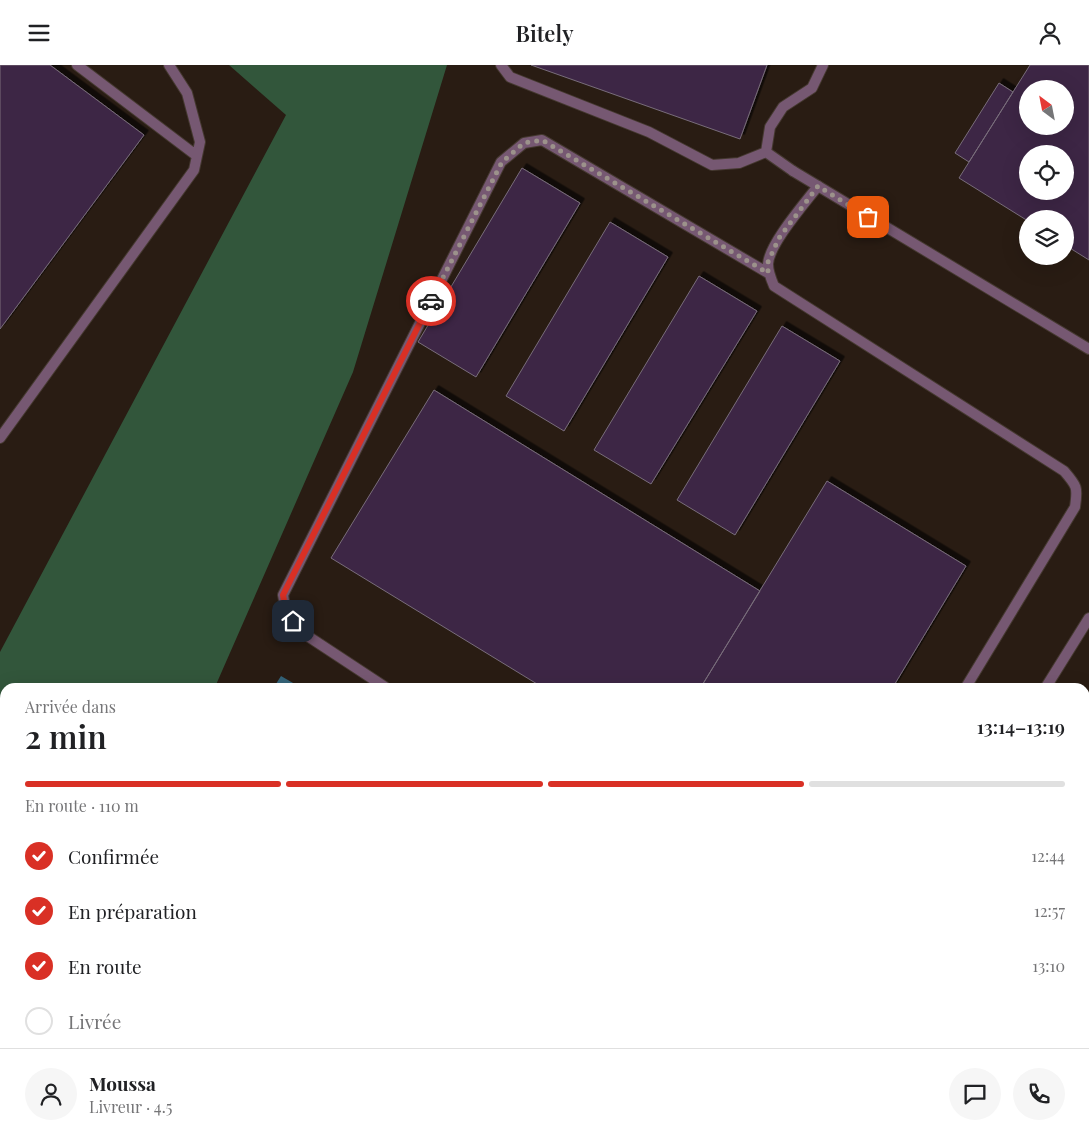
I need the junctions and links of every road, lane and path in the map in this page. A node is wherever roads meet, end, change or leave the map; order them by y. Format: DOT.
graph roads {
  1 [pos="77,65"];
  2 [pos="169,65"];
  3 [pos="501,65"];
  4 [pos="823,65"];
  5 [pos="766,152"];
  6 [pos="197,156"];
  7 [pos="818,186"];
  8 [pos="768,273"];
  9 [pos="1089,349"];
  10 [pos="0,438"];
  11 [pos="1089,618"];
  12 [pos="379,683"];
  13 [pos="968,683"];
  14 [pos="1048,683"];
  1 -- 6 [label="street"];
  2 -- 6 [label="street"];
  3 -- 5 [label="street"];
  4 -- 5 [label="street"];
  5 -- 7 [label="street"];
  6 -- 10 [label="street"];
  7 -- 8 [label="street"];
  7 -- 9 [label="street"];
  8 -- 12 [label="street"];
  8 -- 13 [label="street"];
  11 -- 14 [label="street"];
}
